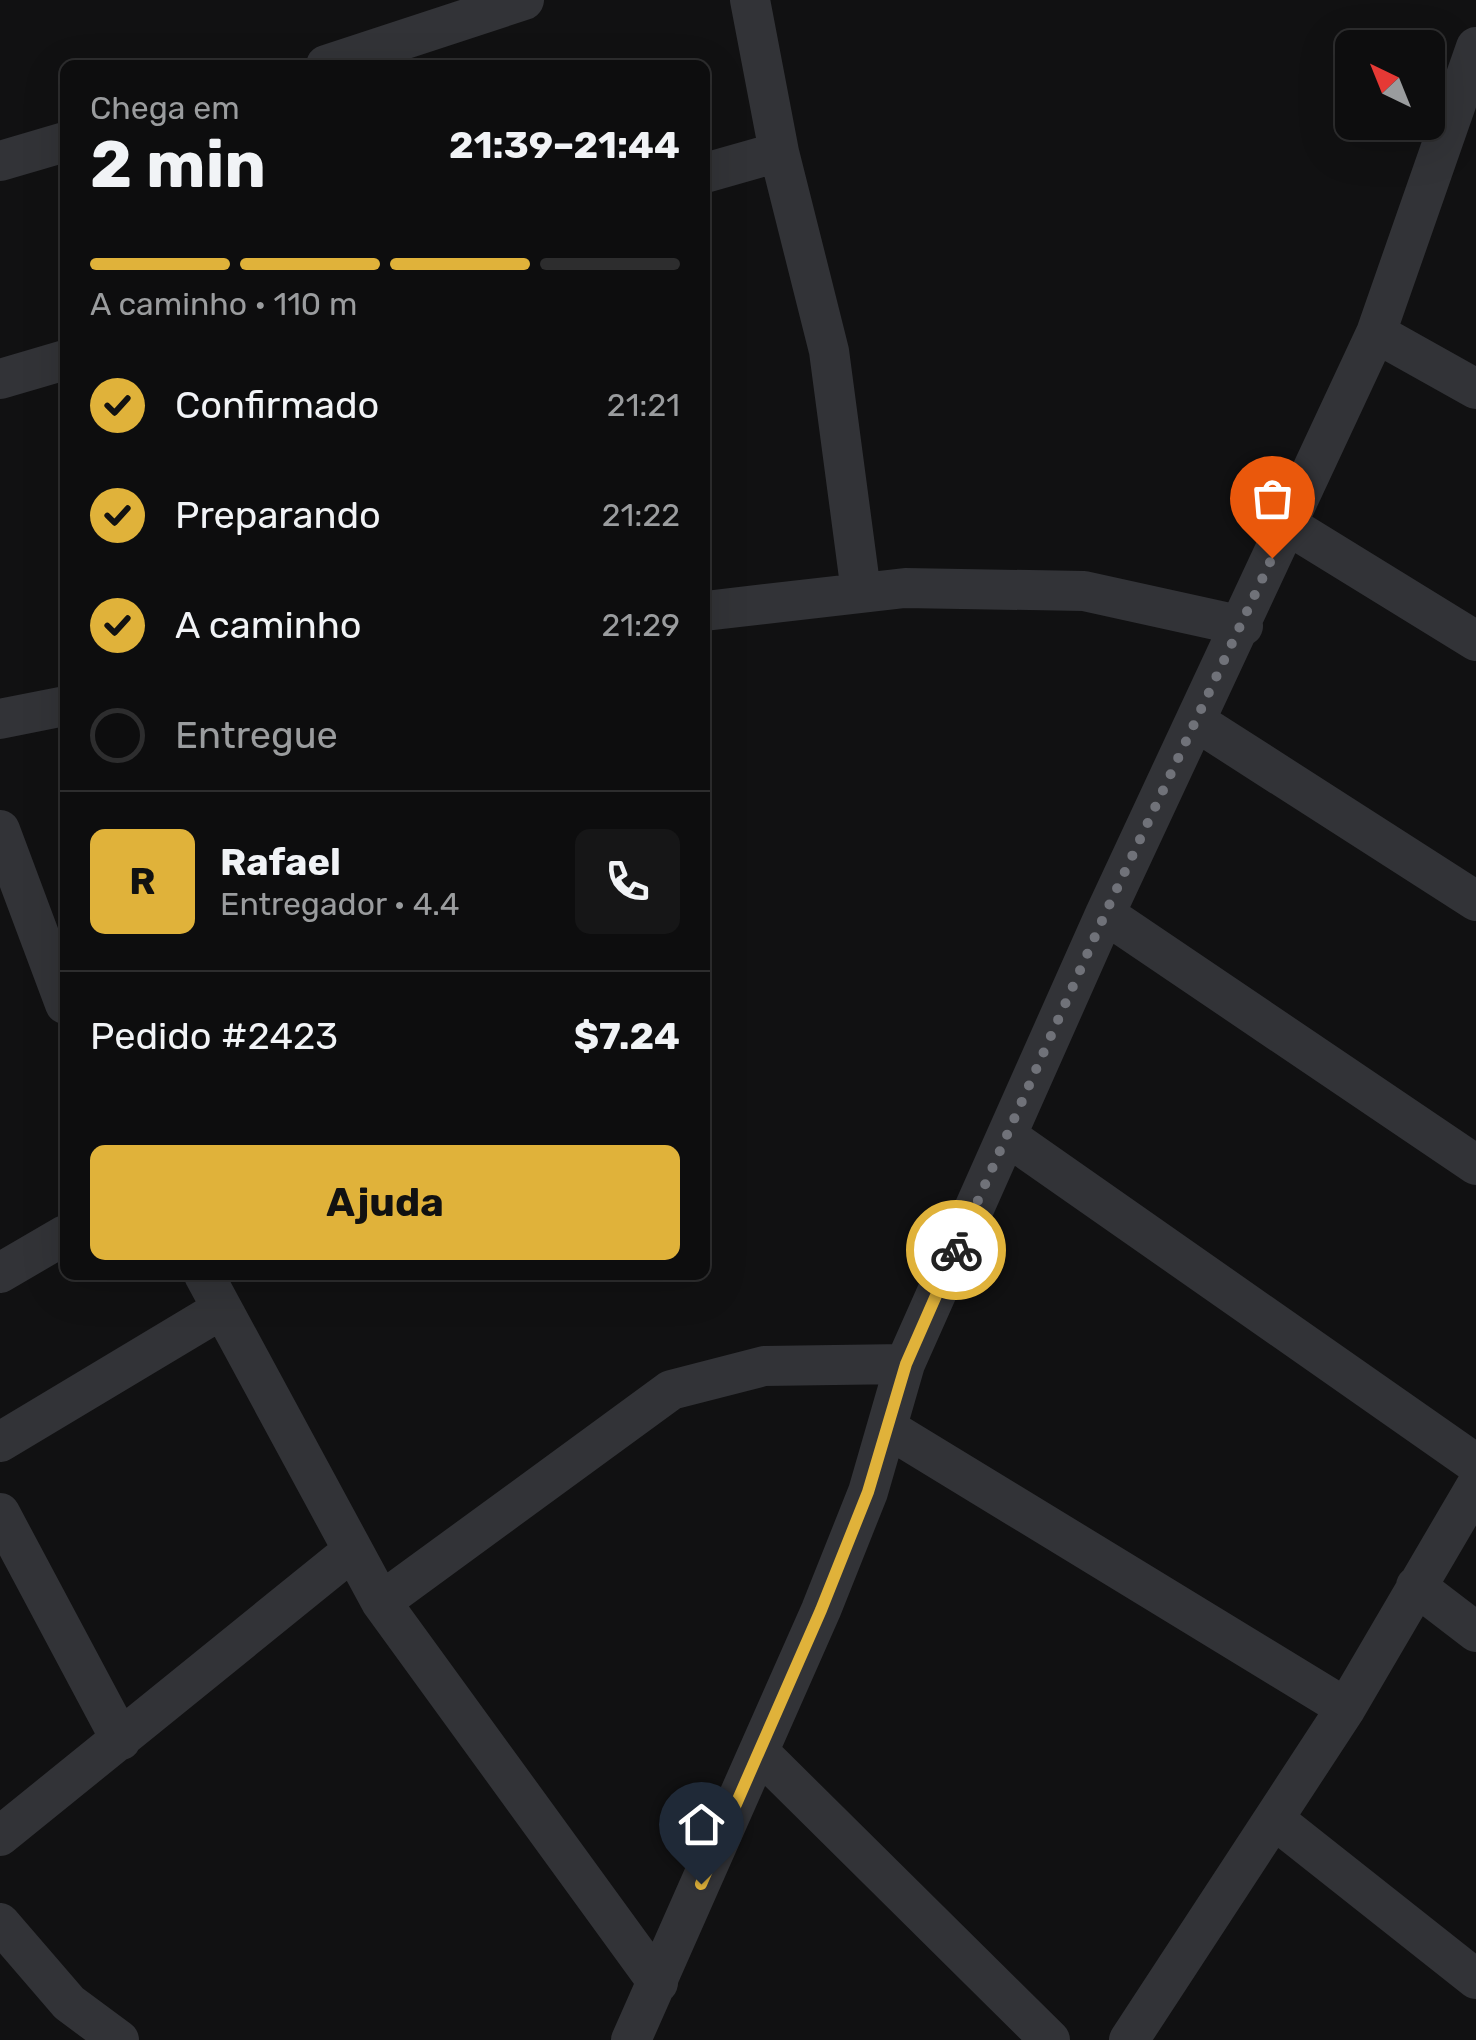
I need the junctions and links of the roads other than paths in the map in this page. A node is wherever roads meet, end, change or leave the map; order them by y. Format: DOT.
graph roads {
  1 [pos="524,0"];
  2 [pos="750,0"];
  3 [pos="1476,47"];
  4 [pos="341,60"];
  5 [pos="60,143"];
  6 [pos="779,152"];
  7 [pos="0,161"];
  8 [pos="710,172"];
  9 [pos="1376,334"];
  10 [pos="60,361"];
  11 [pos="0,379"];
  12 [pos="1476,389"];
  13 [pos="1286,524"];
  14 [pos="861,592"];
  15 [pos="710,610"];
  16 [pos="1243,626"];
  17 [pos="1476,641"];
  18 [pos="60,707"];
  19 [pos="0,718"];
  20 [pos="1197,722"];
  21 [pos="0,830"];
  22 [pos="1476,902"];
  23 [pos="1105,914"];
  24 [pos="60,991"];
  25 [pos="1007,1136"];
  26 [pos="1476,1165"];
  27 [pos="60,1238"];
  28 [pos="0,1273"];
  29 [pos="213,1292"];
  30 [pos="906,1364"];
  31 [pos="886,1428"];
  32 [pos="0,1442"];
  33 [pos="1476,1464"];
  34 [pos="1476,1486"];
  35 [pos="0,1513"];
  36 [pos="352,1551"];
  37 [pos="11,1559"];
  38 [pos="1416,1586"];
  39 [pos="380,1602"];
  40 [pos="1476,1632"];
  41 [pos="1346,1708"];
  42 [pos="121,1740"];
  43 [pos="759,1752"];
  44 [pos="1275,1820"];
  45 [pos="0,1836"];
  46 [pos="0,1923"];
  47 [pos="1476,1979"];
  48 [pos="658,1983"];
  49 [pos="119,2040"];
  50 [pos="631,2040"];
  51 [pos="1050,2040"];
  52 [pos="1128,2040"];
  1 -- 4 [label="street"];
  2 -- 6 [label="street"];
  3 -- 9 [label="street"];
  5 -- 7 [label="street"];
  6 -- 8 [label="street"];
  6 -- 14 [label="street"];
  9 -- 12 [label="street"];
  9 -- 13 [label="street"];
  10 -- 11 [label="street"];
  13 -- 16 [label="street"];
  13 -- 17 [label="street"];
  14 -- 15 [label="street"];
  14 -- 16 [label="street"];
  16 -- 20 [label="street"];
  18 -- 19 [label="street"];
  20 -- 22 [label="street"];
  20 -- 23 [label="street"];
  21 -- 24 [label="street"];
  23 -- 25 [label="street"];
  23 -- 26 [label="street"];
  25 -- 30 [label="street"];
  25 -- 33 [label="street"];
  27 -- 28 [label="street"];
  29 -- 32 [label="street"];
  29 -- 36 [label="street"];
  30 -- 31 [label="street"];
  30 -- 39 [label="street"];
  31 -- 41 [label="street"];
  31 -- 43 [label="street"];
  34 -- 38 [label="street"];
  35 -- 37 [label="street"];
  36 -- 39 [label="street"];
  36 -- 42 [label="street"];
  37 -- 42 [label="street"];
  38 -- 40 [label="street"];
  38 -- 41 [label="street"];
  39 -- 48 [label="street"];
  41 -- 44 [label="street"];
  42 -- 45 [label="street"];
  43 -- 48 [label="street"];
  43 -- 51 [label="street"];
  44 -- 47 [label="street"];
  44 -- 52 [label="street"];
  46 -- 49 [label="street"];
  48 -- 50 [label="street"];
}
